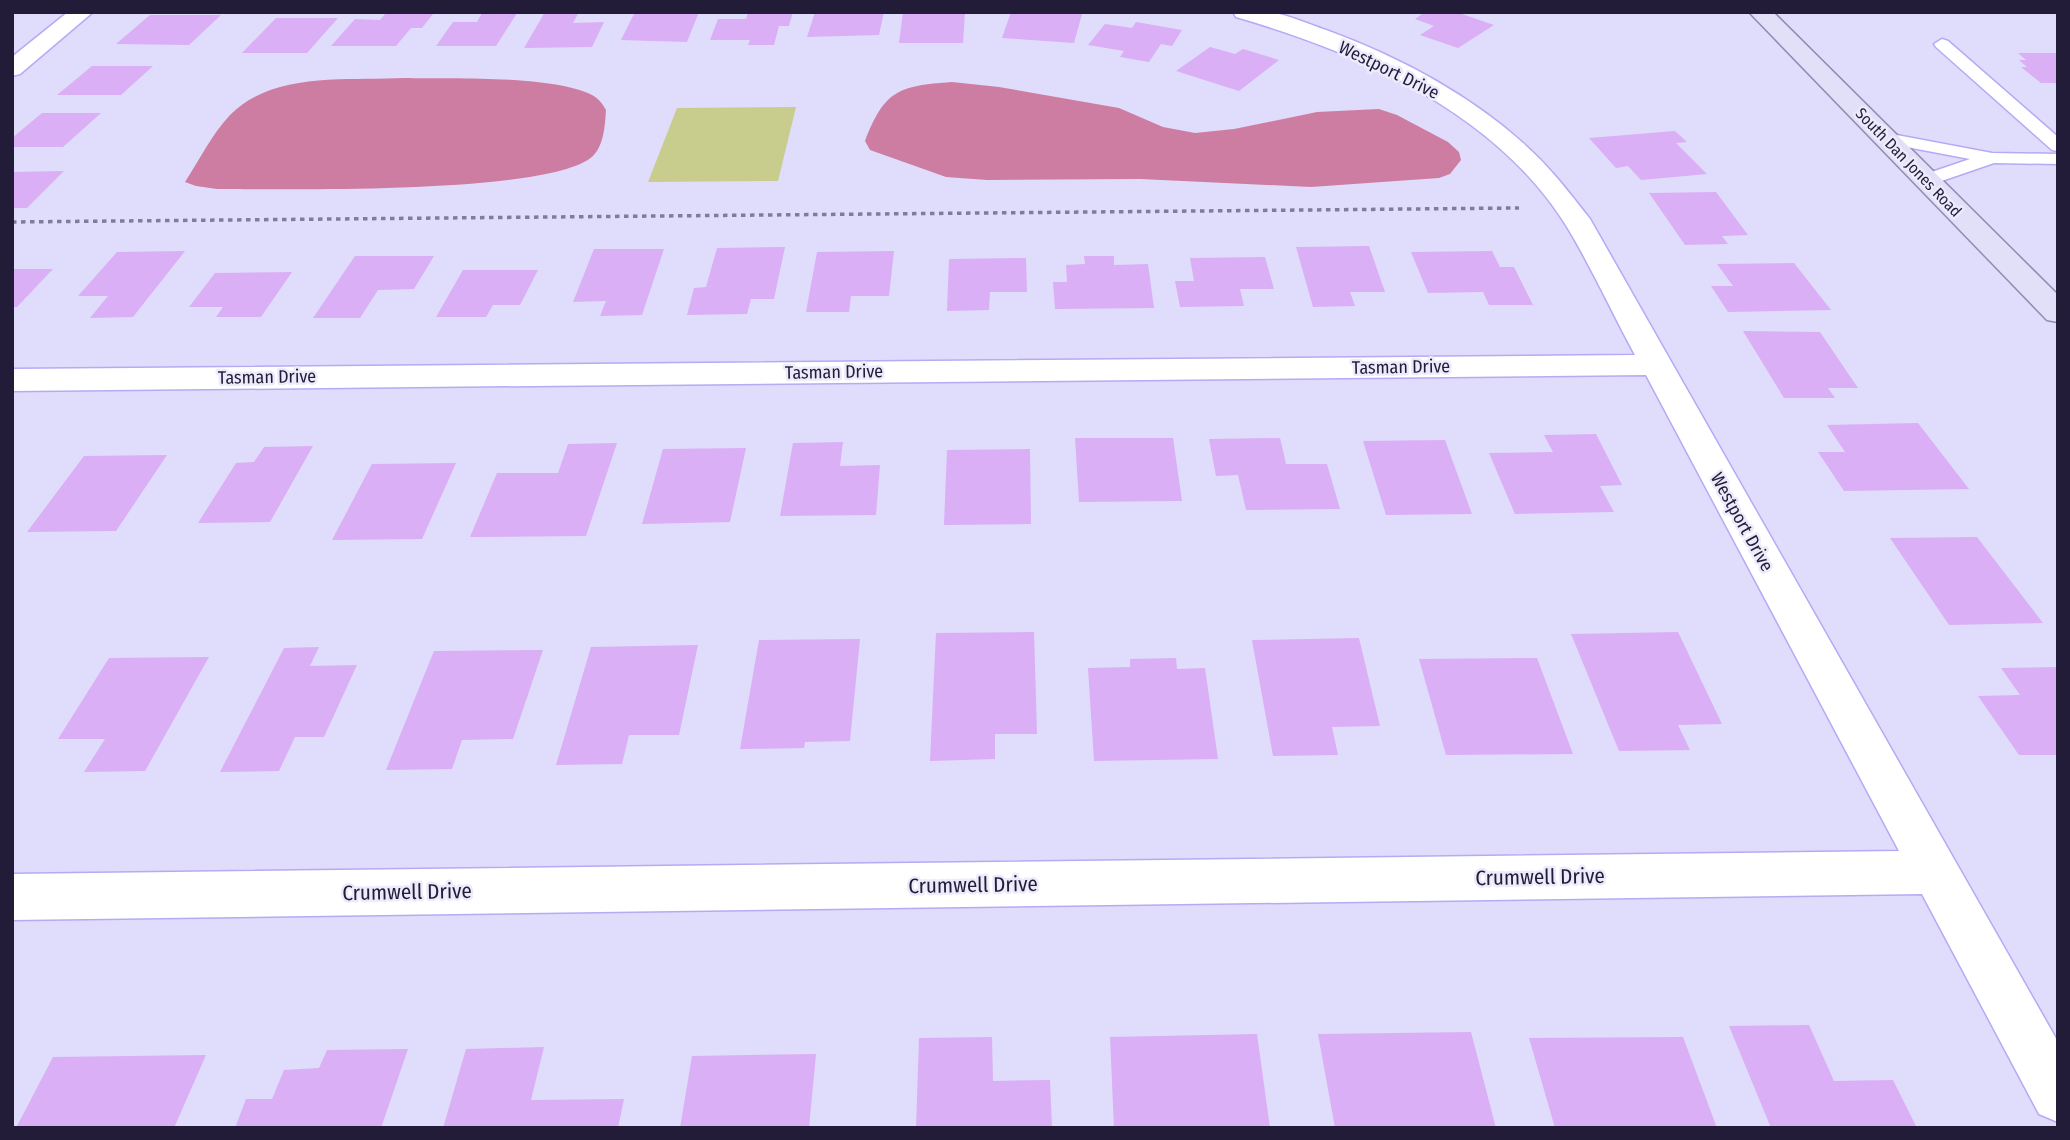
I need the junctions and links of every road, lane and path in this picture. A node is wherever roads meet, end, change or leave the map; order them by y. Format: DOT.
graph roads {
  1 [pos="82,12"];
  2 [pos="1244,12"];
  3 [pos="1760,12"];
  4 [pos="1942,44"];
  5 [pos="12,69"];
  6 [pos="1886,138"];
  7 [pos="2058,146"];
  8 [pos="1992,159"];
  9 [pos="2058,159"];
  10 [pos="1927,180"];
  11 [pos="1568,208"];
  12 [pos="12,222"];
  13 [pos="2055,307"];
  14 [pos="1656,365"];
  15 [pos="12,380"];
  16 [pos="1935,872"];
  17 [pos="12,897"];
  18 [pos="2058,1095"];
  1 -- 5 [label="street"];
  2 -- 11 [label="street, Westport Drive"];
  3 -- 6 [label="main road, South Dan Jones Road"];
  4 -- 7 [label="lane"];
  6 -- 8 [label="lane"];
  6 -- 10 [label="main road, South Dan Jones Road"];
  8 -- 9 [label="lane"];
  8 -- 10 [label="lane"];
  10 -- 13 [label="main road, South Dan Jones Road"];
  11 -- 12 [label="path"];
  11 -- 14 [label="street, Westport Drive"];
  14 -- 15 [label="street, Tasman Drive"];
  14 -- 16 [label="street, Westport Drive"];
  16 -- 17 [label="street, Crumwell Drive"];
  16 -- 18 [label="street, Westport Drive"];
}
